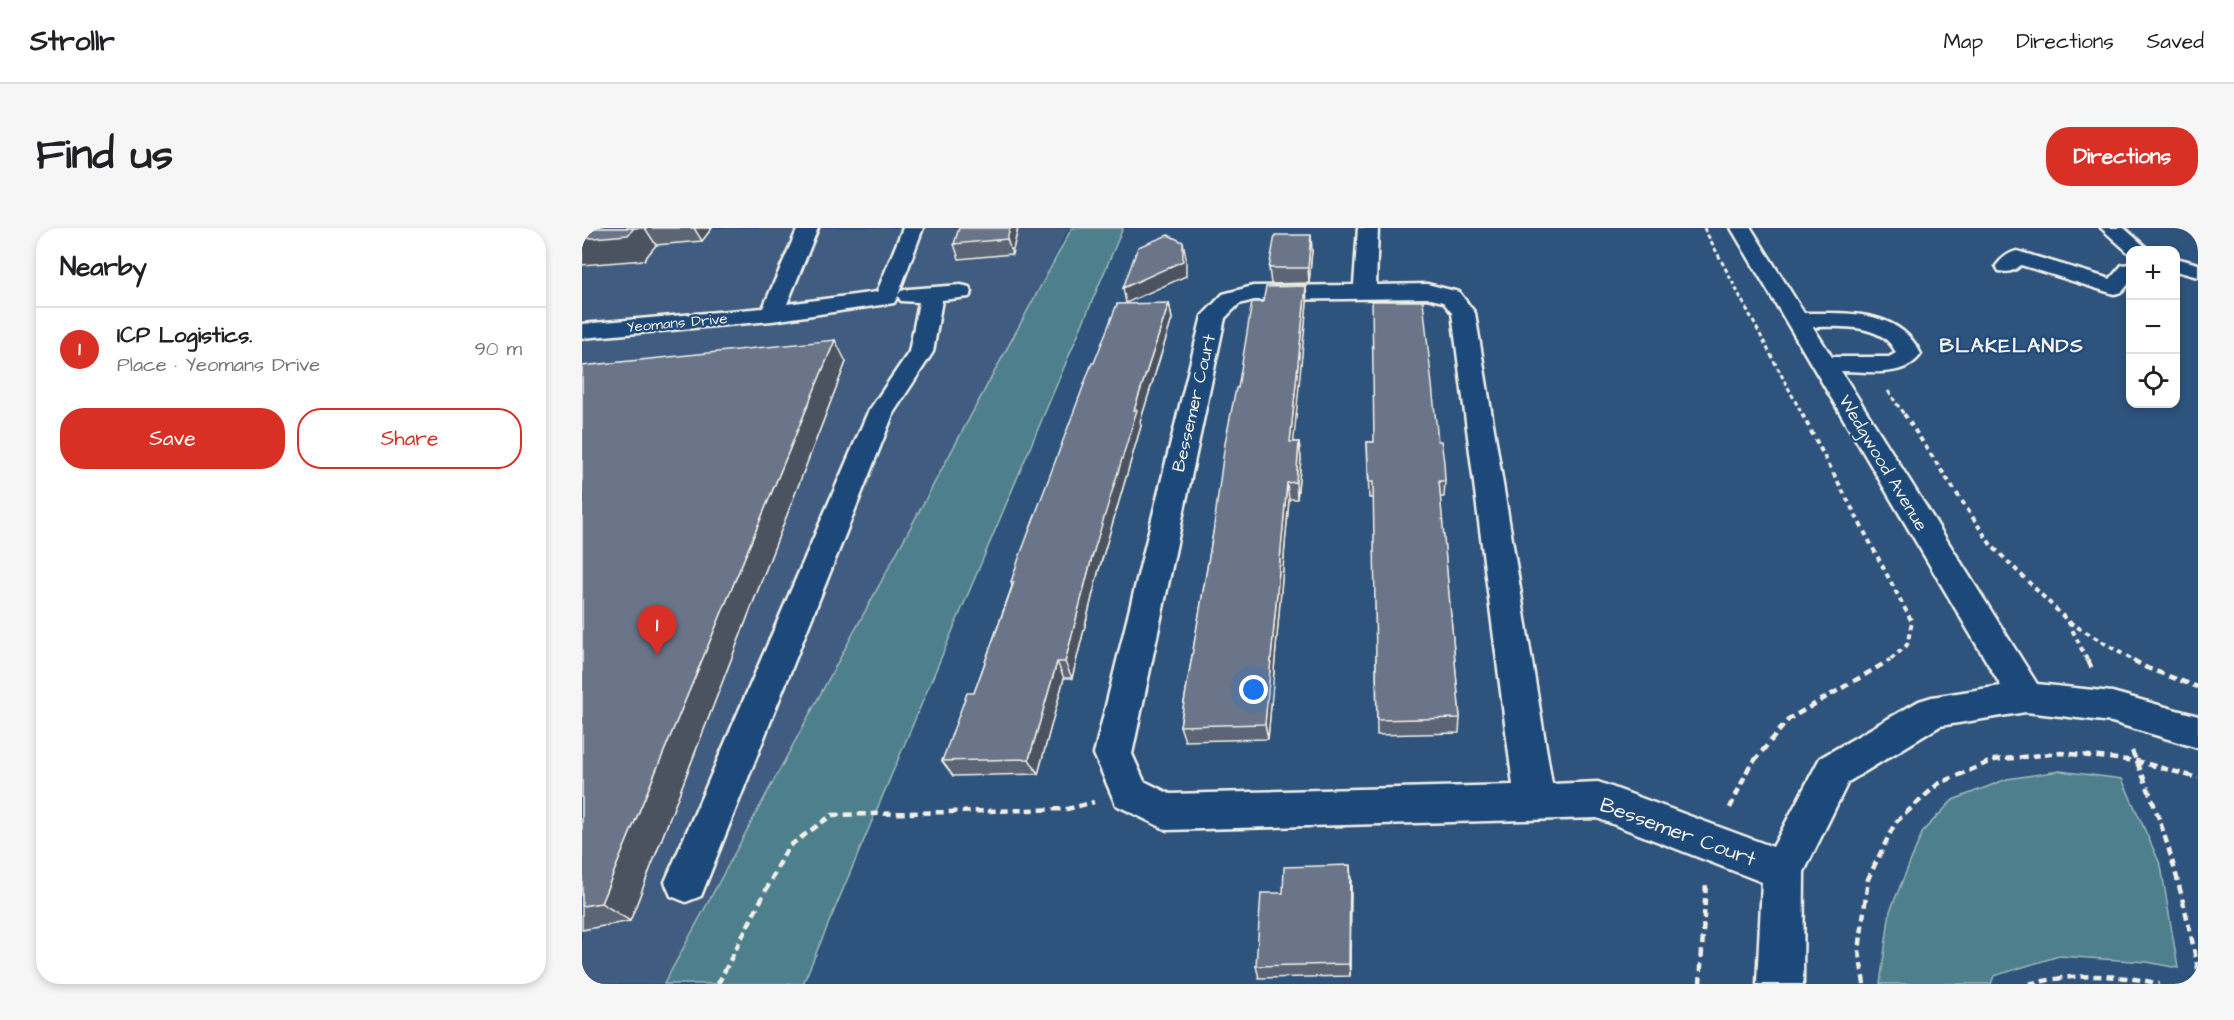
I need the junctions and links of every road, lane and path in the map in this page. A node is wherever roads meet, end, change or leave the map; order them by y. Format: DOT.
graph roads {
  1 [pos="808,228"];
  2 [pos="913,228"];
  3 [pos="1368,228"];
  4 [pos="1704,228"];
  5 [pos="1741,228"];
  6 [pos="2111,228"];
  7 [pos="2134,246"];
  8 [pos="2007,266"];
  9 [pos="2180,266"];
  10 [pos="2198,271"];
  11 [pos="2126,274"];
  12 [pos="1365,291"];
  13 [pos="885,298"];
  14 [pos="772,314"];
  15 [pos="1796,320"];
  16 [pos="582,331"];
  17 [pos="1823,364"];
  18 [pos="1869,364"];
  19 [pos="2068,621"];
  20 [pos="2198,687"];
  21 [pos="2026,697"];
  22 [pos="2112,707"];
  23 [pos="2198,732"];
  24 [pos="2137,761"];
  25 [pos="2198,778"];
  26 [pos="1130,794"];
  27 [pos="1535,802"];
  28 [pos="1713,844"];
  29 [pos="1783,871"];
  30 [pos="686,882"];
  31 [pos="2198,969"];
  32 [pos="718,984"];
  33 [pos="1700,984"];
  34 [pos="1780,984"];
  35 [pos="1864,984"];
  36 [pos="2029,984"];
  37 [pos="2159,984"];
  1 -- 14 [label="street"];
  2 -- 13 [label="street"];
  3 -- 12 [label="street"];
  4 -- 28 [label="path"];
  5 -- 15 [label="street, Wedgwood Avenue"];
  6 -- 7 [label="street"];
  8 -- 11 [label="street"];
  9 -- 10 [label="street"];
  12 -- 26 [label="street, Bessemer Court"];
  12 -- 27 [label="street, Bessemer Court"];
  13 -- 14 [label="street, Yeomans Drive"];
  13 -- 30 [label="street, Yeomans Drive"];
  14 -- 16 [label="street, Yeomans Drive"];
  15 -- 17 [label="street, Wedgwood Avenue"];
  15 -- 18 [label="street"];
  17 -- 18 [label="street"];
  17 -- 21 [label="street, Wedgwood Avenue"];
  18 -- 19 [label="path"];
  19 -- 20 [label="path"];
  19 -- 22 [label="path"];
  21 -- 22 [label="street"];
  21 -- 29 [label="street"];
  22 -- 23 [label="street"];
  22 -- 24 [label="path"];
  24 -- 25 [label="path"];
  24 -- 31 [label="path"];
  24 -- 35 [label="path"];
  26 -- 27 [label="street, Bessemer Court"];
  26 -- 32 [label="path"];
  27 -- 28 [label="street, Bessemer Court"];
  28 -- 29 [label="street, Bessemer Court"];
  28 -- 33 [label="path"];
  29 -- 34 [label="street"];
  36 -- 37 [label="path"];
}
